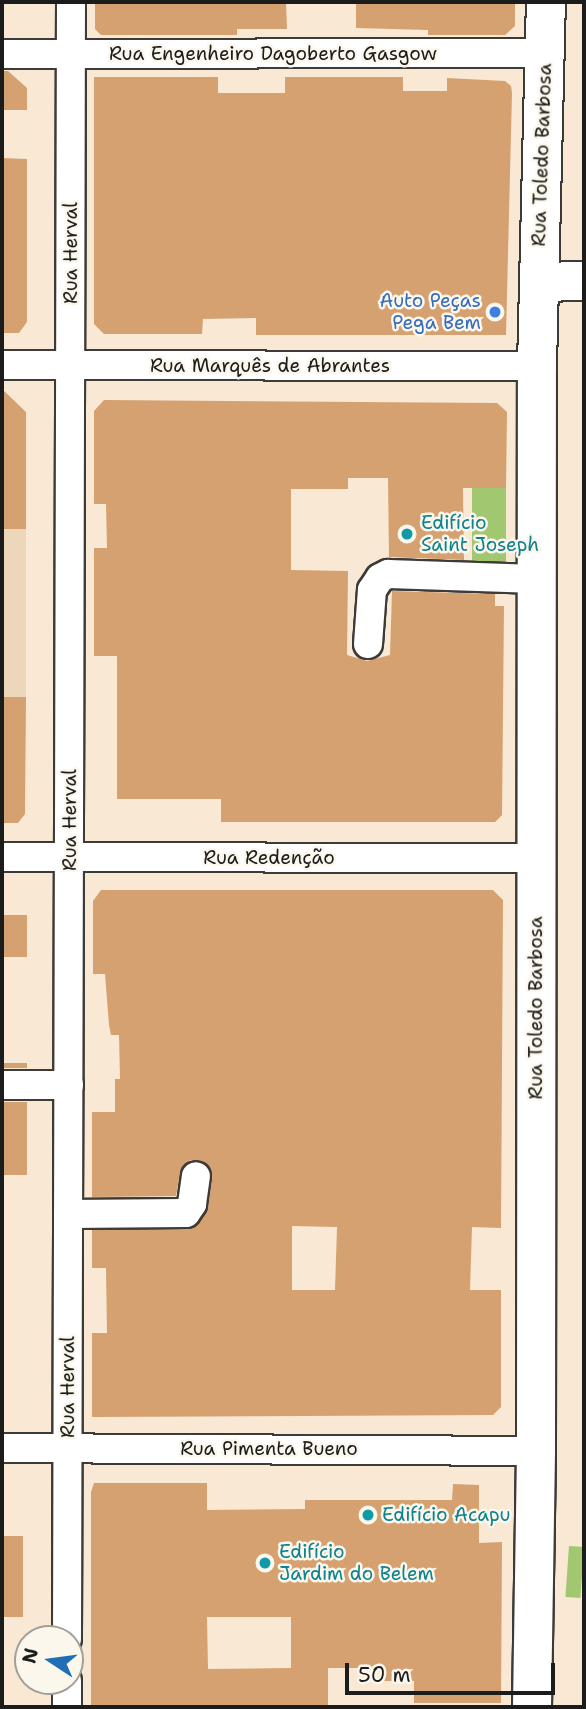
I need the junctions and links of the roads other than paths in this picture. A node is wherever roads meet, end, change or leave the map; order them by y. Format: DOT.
graph roads {
  1 [pos="71,2"];
  2 [pos="547,2"];
  3 [pos="545,53"];
  4 [pos="2,54"];
  5 [pos="72,54"];
  6 [pos="557,288"];
  7 [pos="2,365"];
  8 [pos="72,365"];
  9 [pos="537,366"];
  10 [pos="537,579"];
  11 [pos="368,644"];
  12 [pos="2,857"];
  13 [pos="70,858"];
  14 [pos="537,858"];
  15 [pos="2,1085"];
  16 [pos="69,1085"];
  17 [pos="196,1176"];
  18 [pos="68,1214"];
  19 [pos="2,1448"];
  20 [pos="68,1448"];
  21 [pos="536,1451"];
  22 [pos="67,1625"];
  23 [pos="532,1707"];
  1 -- 5 [label="street, Rua Herval"];
  2 -- 3 [label="street, Rua Toledo Barbosa"];
  3 -- 5 [label="street, Rua Engenheiro Dagoberto Gasgow"];
  3 -- 6 [label="street, Rua Toledo Barbosa"];
  4 -- 5 [label="street, Rua Engenheiro Dagoberto Gasgow"];
  5 -- 8 [label="street, Rua Herval"];
  6 -- 9 [label="street, Rua Toledo Barbosa"];
  7 -- 8 [label="street, Rua Marquês de Abrantes"];
  8 -- 9 [label="street, Rua Marquês de Abrantes"];
  8 -- 13 [label="street, Rua Herval"];
  9 -- 10 [label="street, Rua Toledo Barbosa"];
  10 -- 11 [label="street"];
  10 -- 14 [label="street, Rua Toledo Barbosa"];
  12 -- 13 [label="street, Rua Redenção"];
  13 -- 14 [label="street, Rua Redenção"];
  13 -- 16 [label="street, Rua Herval"];
  14 -- 21 [label="street, Rua Toledo Barbosa"];
  15 -- 16 [label="street"];
  16 -- 18 [label="street, Rua Herval"];
  17 -- 18 [label="street"];
  18 -- 20 [label="street, Rua Herval"];
  19 -- 20 [label="street, Rua Pimenta Bueno"];
  20 -- 21 [label="street, Rua Pimenta Bueno"];
  20 -- 22 [label="street, Rua Herval"];
  21 -- 23 [label="street, Rua Toledo Barbosa"];
}
